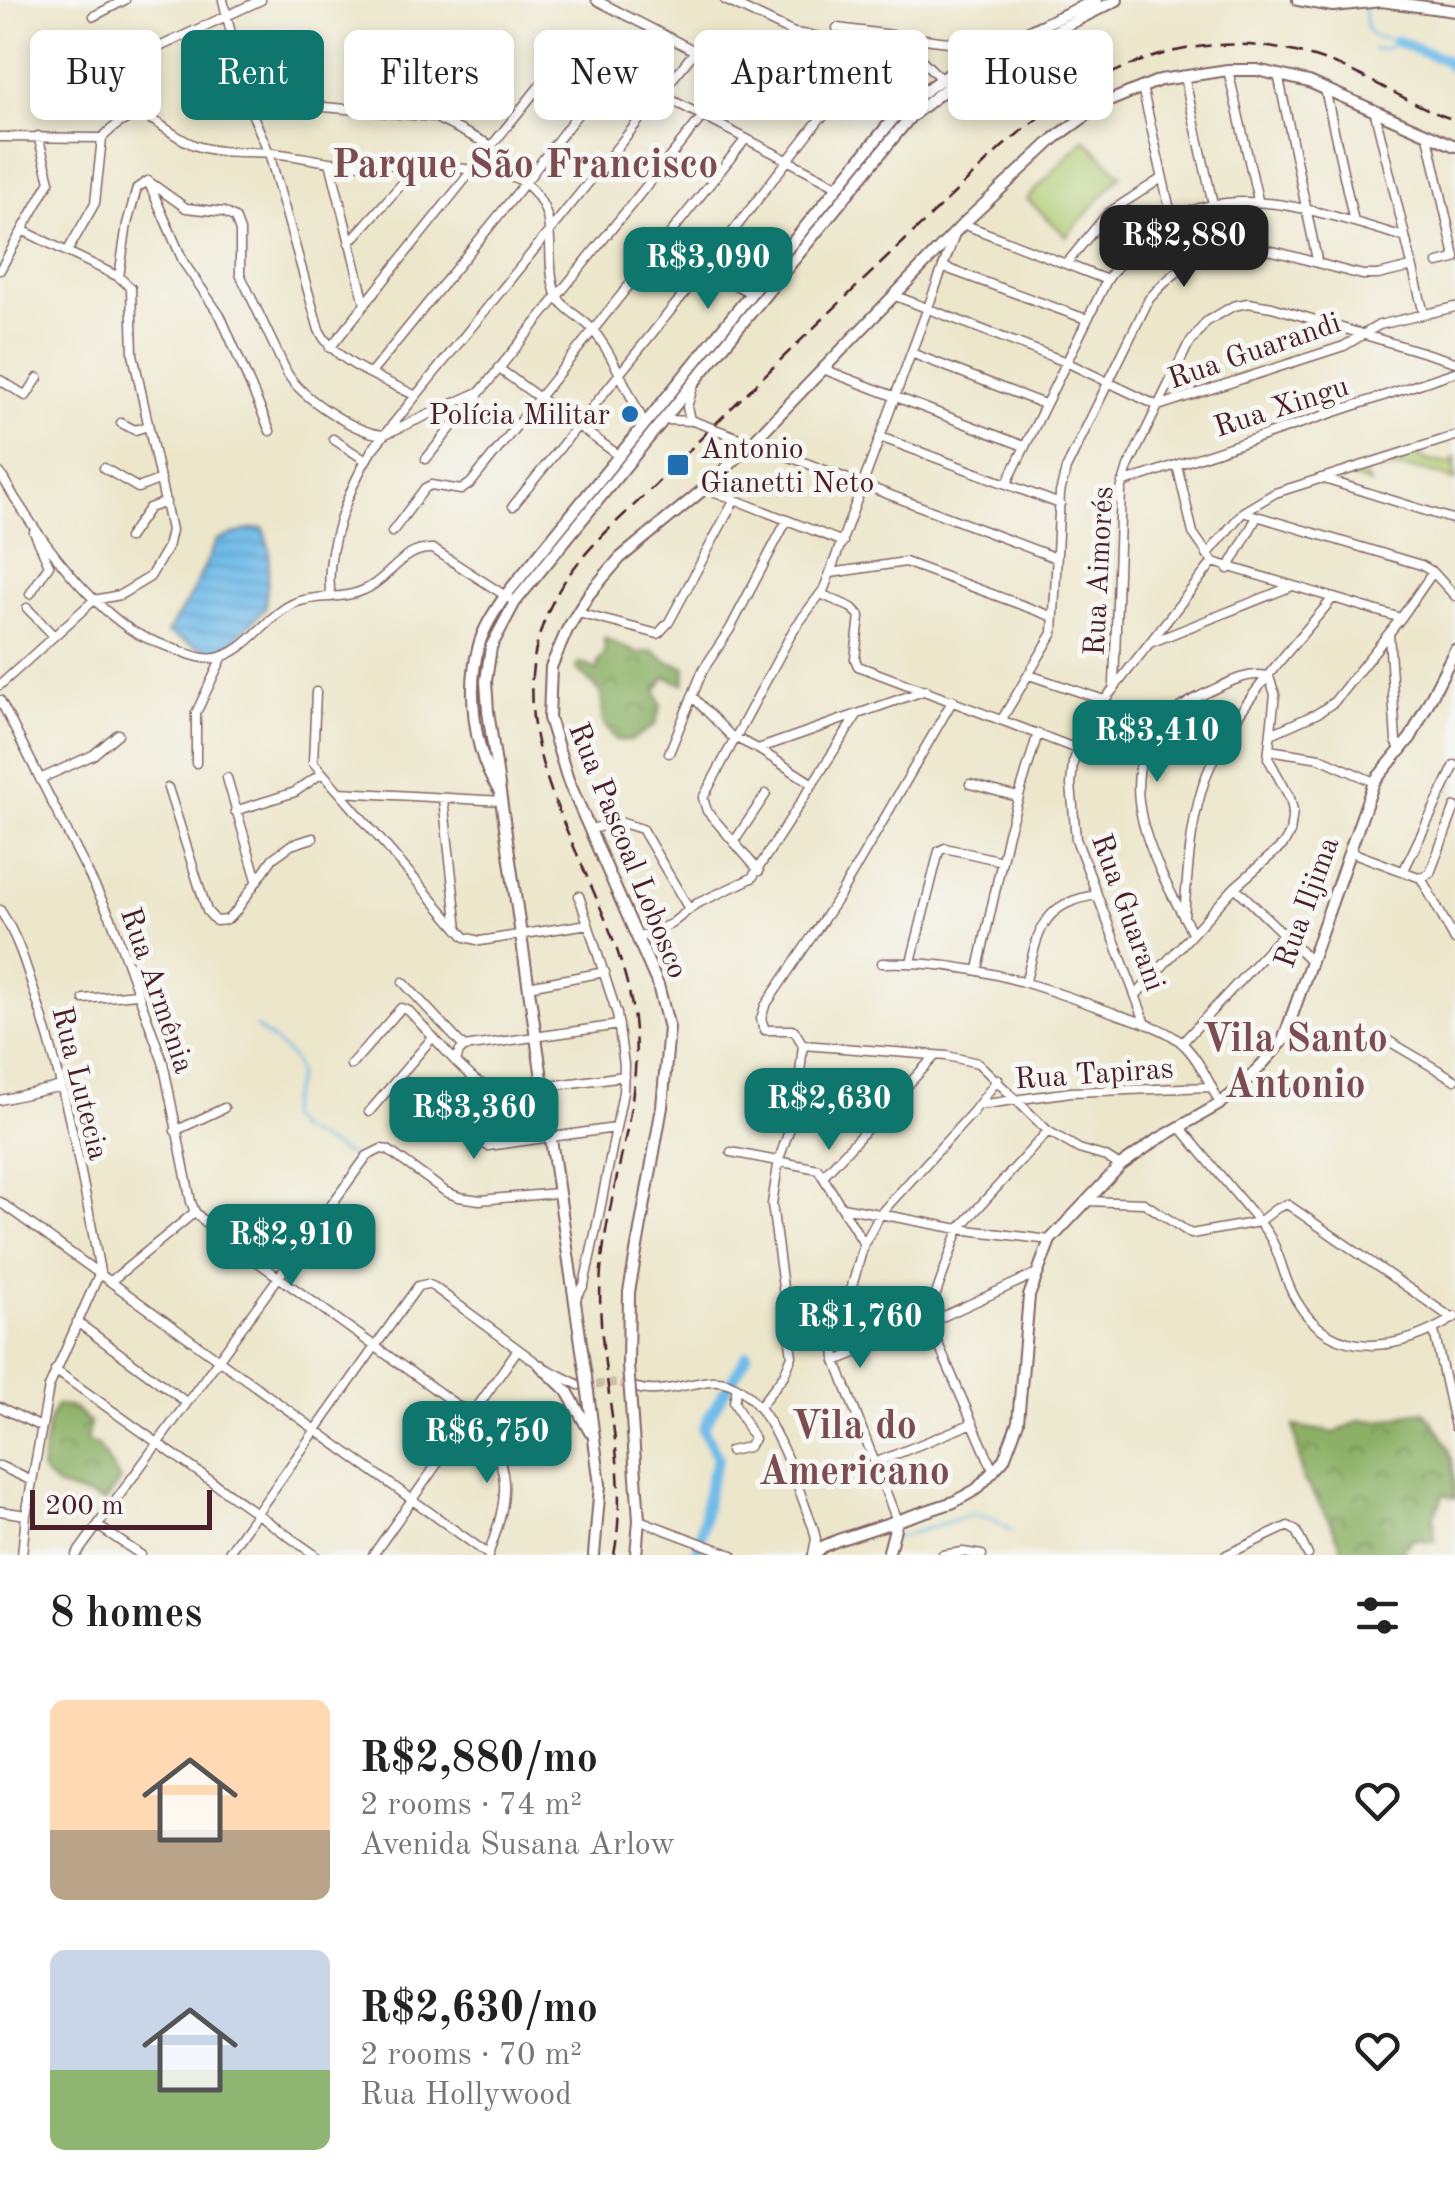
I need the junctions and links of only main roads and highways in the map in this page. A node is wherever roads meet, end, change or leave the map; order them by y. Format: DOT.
graph roads {
  1 [pos="1096,0"];
  2 [pos="1117,0"];
  3 [pos="1298,0"];
  4 [pos="1341,0"];
  5 [pos="1357,1"];
  6 [pos="1380,1"];
  7 [pos="1455,10"];
  8 [pos="1036,30"];
  9 [pos="1054,30"];
  10 [pos="948,80"];
  11 [pos="928,96"];
  12 [pos="900,120"];
  13 [pos="901,120"];
  14 [pos="1455,146"];
  15 [pos="770,290"];
  16 [pos="750,291"];
  17 [pos="756,308"];
  18 [pos="712,339"];
  19 [pos="708,368"];
  20 [pos="674,386"];
  21 [pos="665,420"];
  22 [pos="644,422"];
  23 [pos="651,436"];
  24 [pos="510,599"];
  25 [pos="1455,650"];
  26 [pos="541,1366"];
  27 [pos="595,1442"];
  28 [pos="898,1521"];
  29 [pos="878,1527"];
  30 [pos="888,1553"];
  31 [pos="594,1555"];
  32 [pos="636,1555"];
  33 [pos="813,1555"];
  1 -- 8 [label="main road"];
  2 -- 9 [label="main road"];
  3 -- 5 [label="main road"];
  4 -- 5 [label="main road"];
  5 -- 6 [label="main road"];
  6 -- 7 [label="main road"];
  10 -- 11 [label="main road"];
  12 -- 16 [label="main road"];
  13 -- 15 [label="main road"];
  14 -- 32 [label="main road, Rua Pascoal Lobosco, bridge"];
  15 -- 16 [label="main road"];
  15 -- 17 [label="main road"];
  16 -- 17 [label="main road"];
  16 -- 18 [label="main road"];
  17 -- 19 [label="main road"];
  18 -- 19 [label="main road"];
  18 -- 20 [label="main road"];
  19 -- 21 [label="main road"];
  20 -- 21 [label="main road"];
  20 -- 22 [label="main road"];
  21 -- 23 [label="main road"];
  22 -- 23 [label="main road"];
  22 -- 24 [label="main road"];
  23 -- 24 [label="main road"];
  24 -- 27 [label="main road, bridge"];
  25 -- 28 [label="main road, Rua Iljima"];
  26 -- 27 [label="main road"];
  27 -- 31 [label="main road"];
  28 -- 29 [label="main road, Rua Iljima"];
  28 -- 30 [label="main road"];
  29 -- 30 [label="main road"];
  29 -- 33 [label="main road, Rua Iljima"];
}
